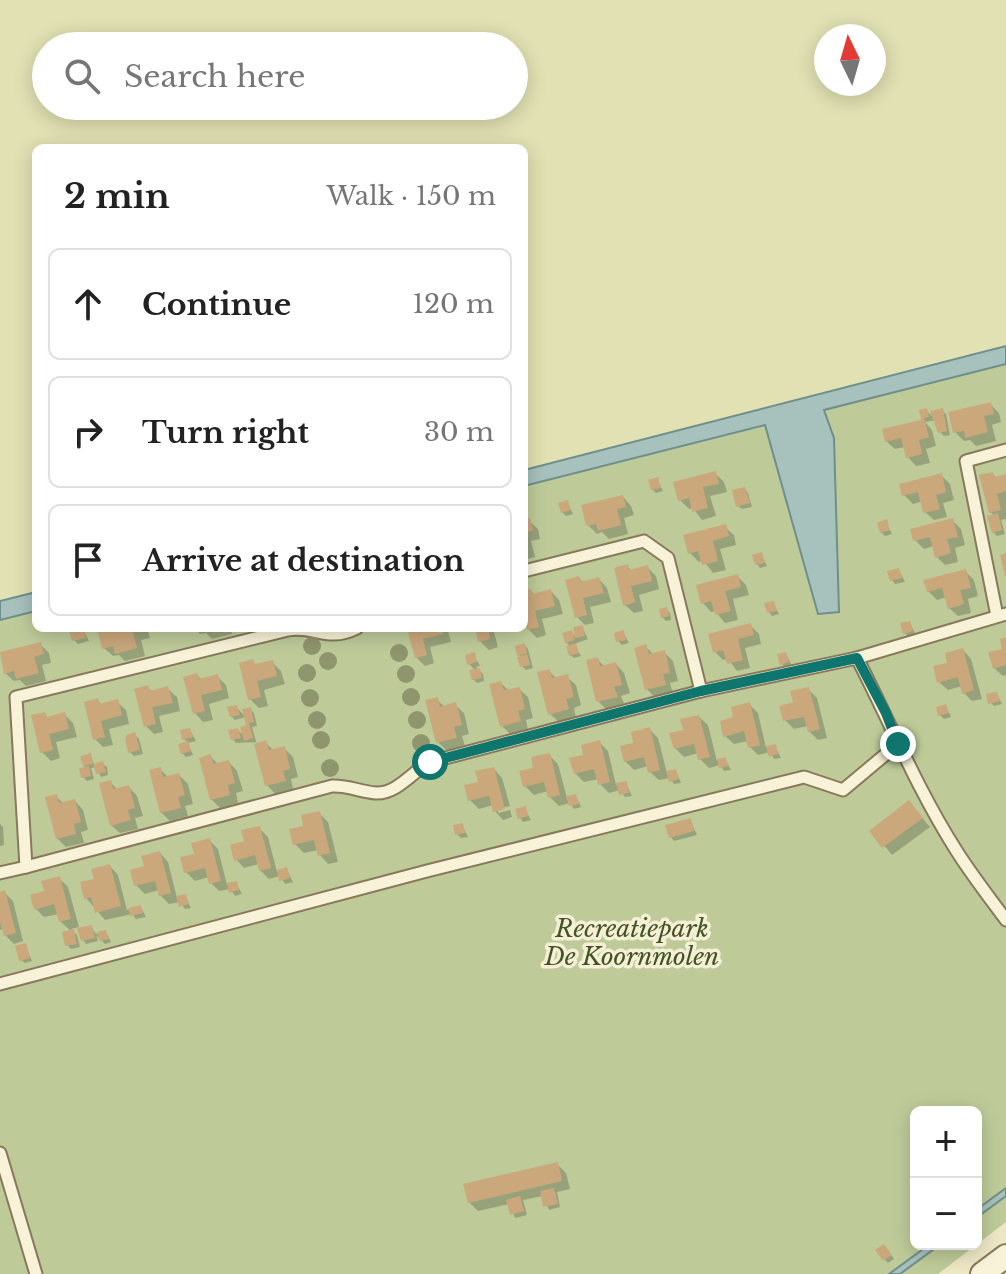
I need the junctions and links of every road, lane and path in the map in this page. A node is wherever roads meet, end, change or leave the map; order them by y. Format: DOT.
graph roads {
  1 [pos="1006,450"];
  2 [pos="528,570"];
  3 [pos="1002,615"];
  4 [pos="284,632"];
  5 [pos="312,632"];
  6 [pos="346,632"];
  7 [pos="857,658"];
  8 [pos="701,691"];
  9 [pos="898,744"];
  10 [pos="26,867"];
  11 [pos="0,873"];
  12 [pos="1006,920"];
  13 [pos="0,984"];
  14 [pos="0,1153"];
  15 [pos="1006,1256"];
  16 [pos="36,1274"];
  17 [pos="982,1274"];
  1 -- 3 [label="lane"];
  2 -- 8 [label="lane"];
  3 -- 7 [label="lane"];
  4 -- 10 [label="lane"];
  5 -- 6 [label="lane"];
  7 -- 8 [label="lane"];
  7 -- 9 [label="lane"];
  8 -- 10 [label="lane"];
  9 -- 12 [label="lane"];
  9 -- 13 [label="lane"];
  10 -- 11 [label="lane"];
  14 -- 16 [label="lane"];
  15 -- 17 [label="street"];
}
